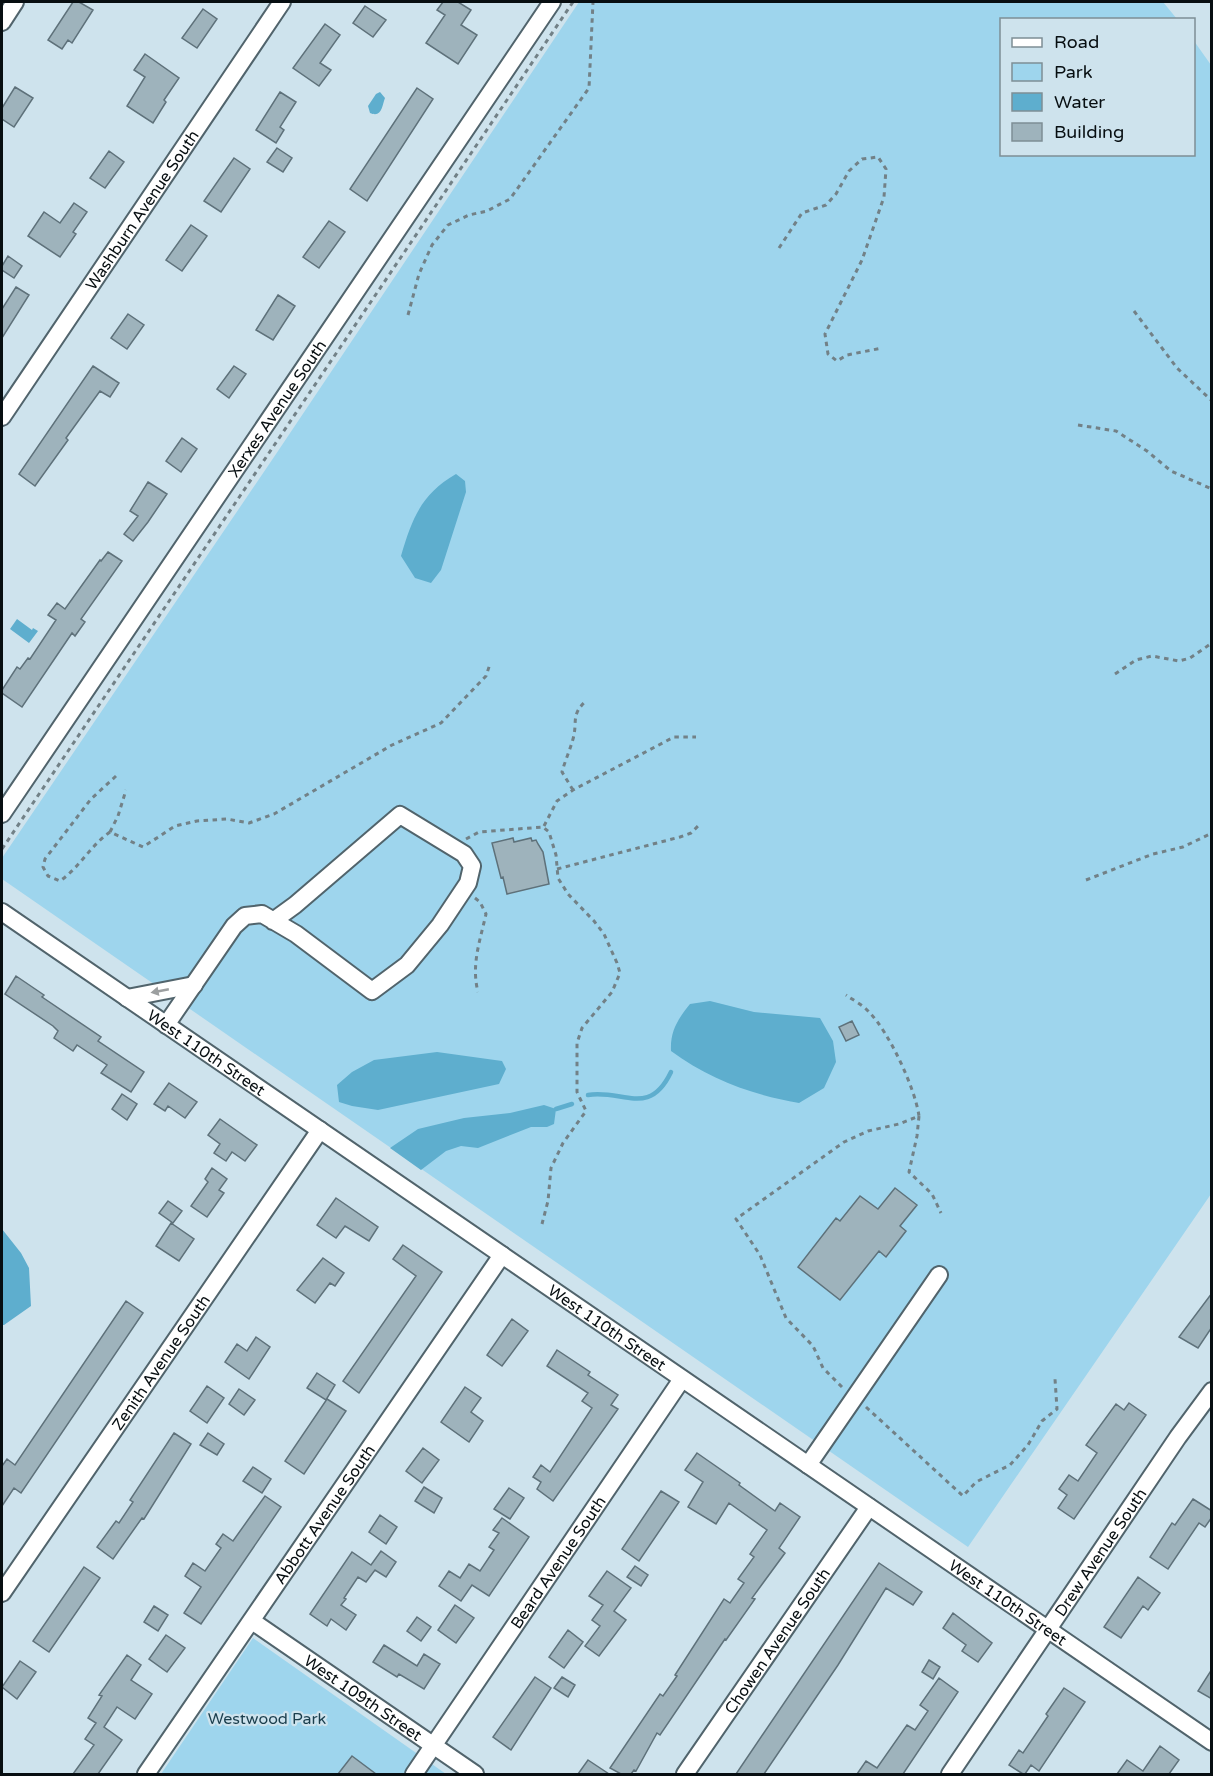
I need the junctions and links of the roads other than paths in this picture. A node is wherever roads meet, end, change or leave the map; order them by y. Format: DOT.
graph roads {
  1 [pos="15,2"];
  2 [pos="282,2"];
  3 [pos="552,2"];
  4 [pos="2,22"];
  5 [pos="2,417"];
  6 [pos="2,814"];
  7 [pos="2,912"];
  8 [pos="273,921"];
  9 [pos="194,985"];
  10 [pos="127,998"];
  11 [pos="166,1025"];
  12 [pos="320,1130"];
  13 [pos="502,1255"];
  14 [pos="939,1275"];
  15 [pos="682,1379"];
  16 [pos="1212,1391"];
  17 [pos="808,1465"];
  18 [pos="868,1507"];
  19 [pos="2,1593"];
  20 [pos="252,1621"];
  21 [pos="1048,1630"];
  22 [pos="1212,1742"];
  23 [pos="434,1746"];
  24 [pos="146,1774"];
  25 [pos="414,1774"];
  26 [pos="476,1774"];
  27 [pos="686,1774"];
  28 [pos="951,1774"];
  1 -- 4 [label="street"];
  2 -- 5 [label="street, Washburn Avenue South"];
  3 -- 6 [label="street, Xerxes Avenue South"];
  7 -- 10 [label="street, West 110th Street"];
  8 -- 8 [label="street"];
  8 -- 9 [label="street"];
  9 -- 10 [label="street, one-way"];
  9 -- 11 [label="street"];
  10 -- 11 [label="street, West 110th Street"];
  11 -- 12 [label="street, West 110th Street"];
  12 -- 13 [label="street, West 110th Street"];
  12 -- 19 [label="street, Zenith Avenue South"];
  13 -- 15 [label="street, West 110th Street"];
  13 -- 20 [label="street, Abbott Avenue South"];
  14 -- 17 [label="street"];
  15 -- 17 [label="street, West 110th Street"];
  15 -- 23 [label="street, Beard Avenue South"];
  16 -- 21 [label="street, Drew Avenue South"];
  17 -- 18 [label="street, West 110th Street"];
  18 -- 21 [label="street, West 110th Street"];
  18 -- 27 [label="street, Chowen Avenue South"];
  20 -- 23 [label="street, West 109th Street"];
  20 -- 24 [label="street, Abbott Avenue South"];
  21 -- 22 [label="street, West 110th Street"];
  21 -- 28 [label="street, Drew Avenue South"];
  23 -- 25 [label="street, Beard Avenue South"];
  23 -- 26 [label="street, West 109th Street"];
}
